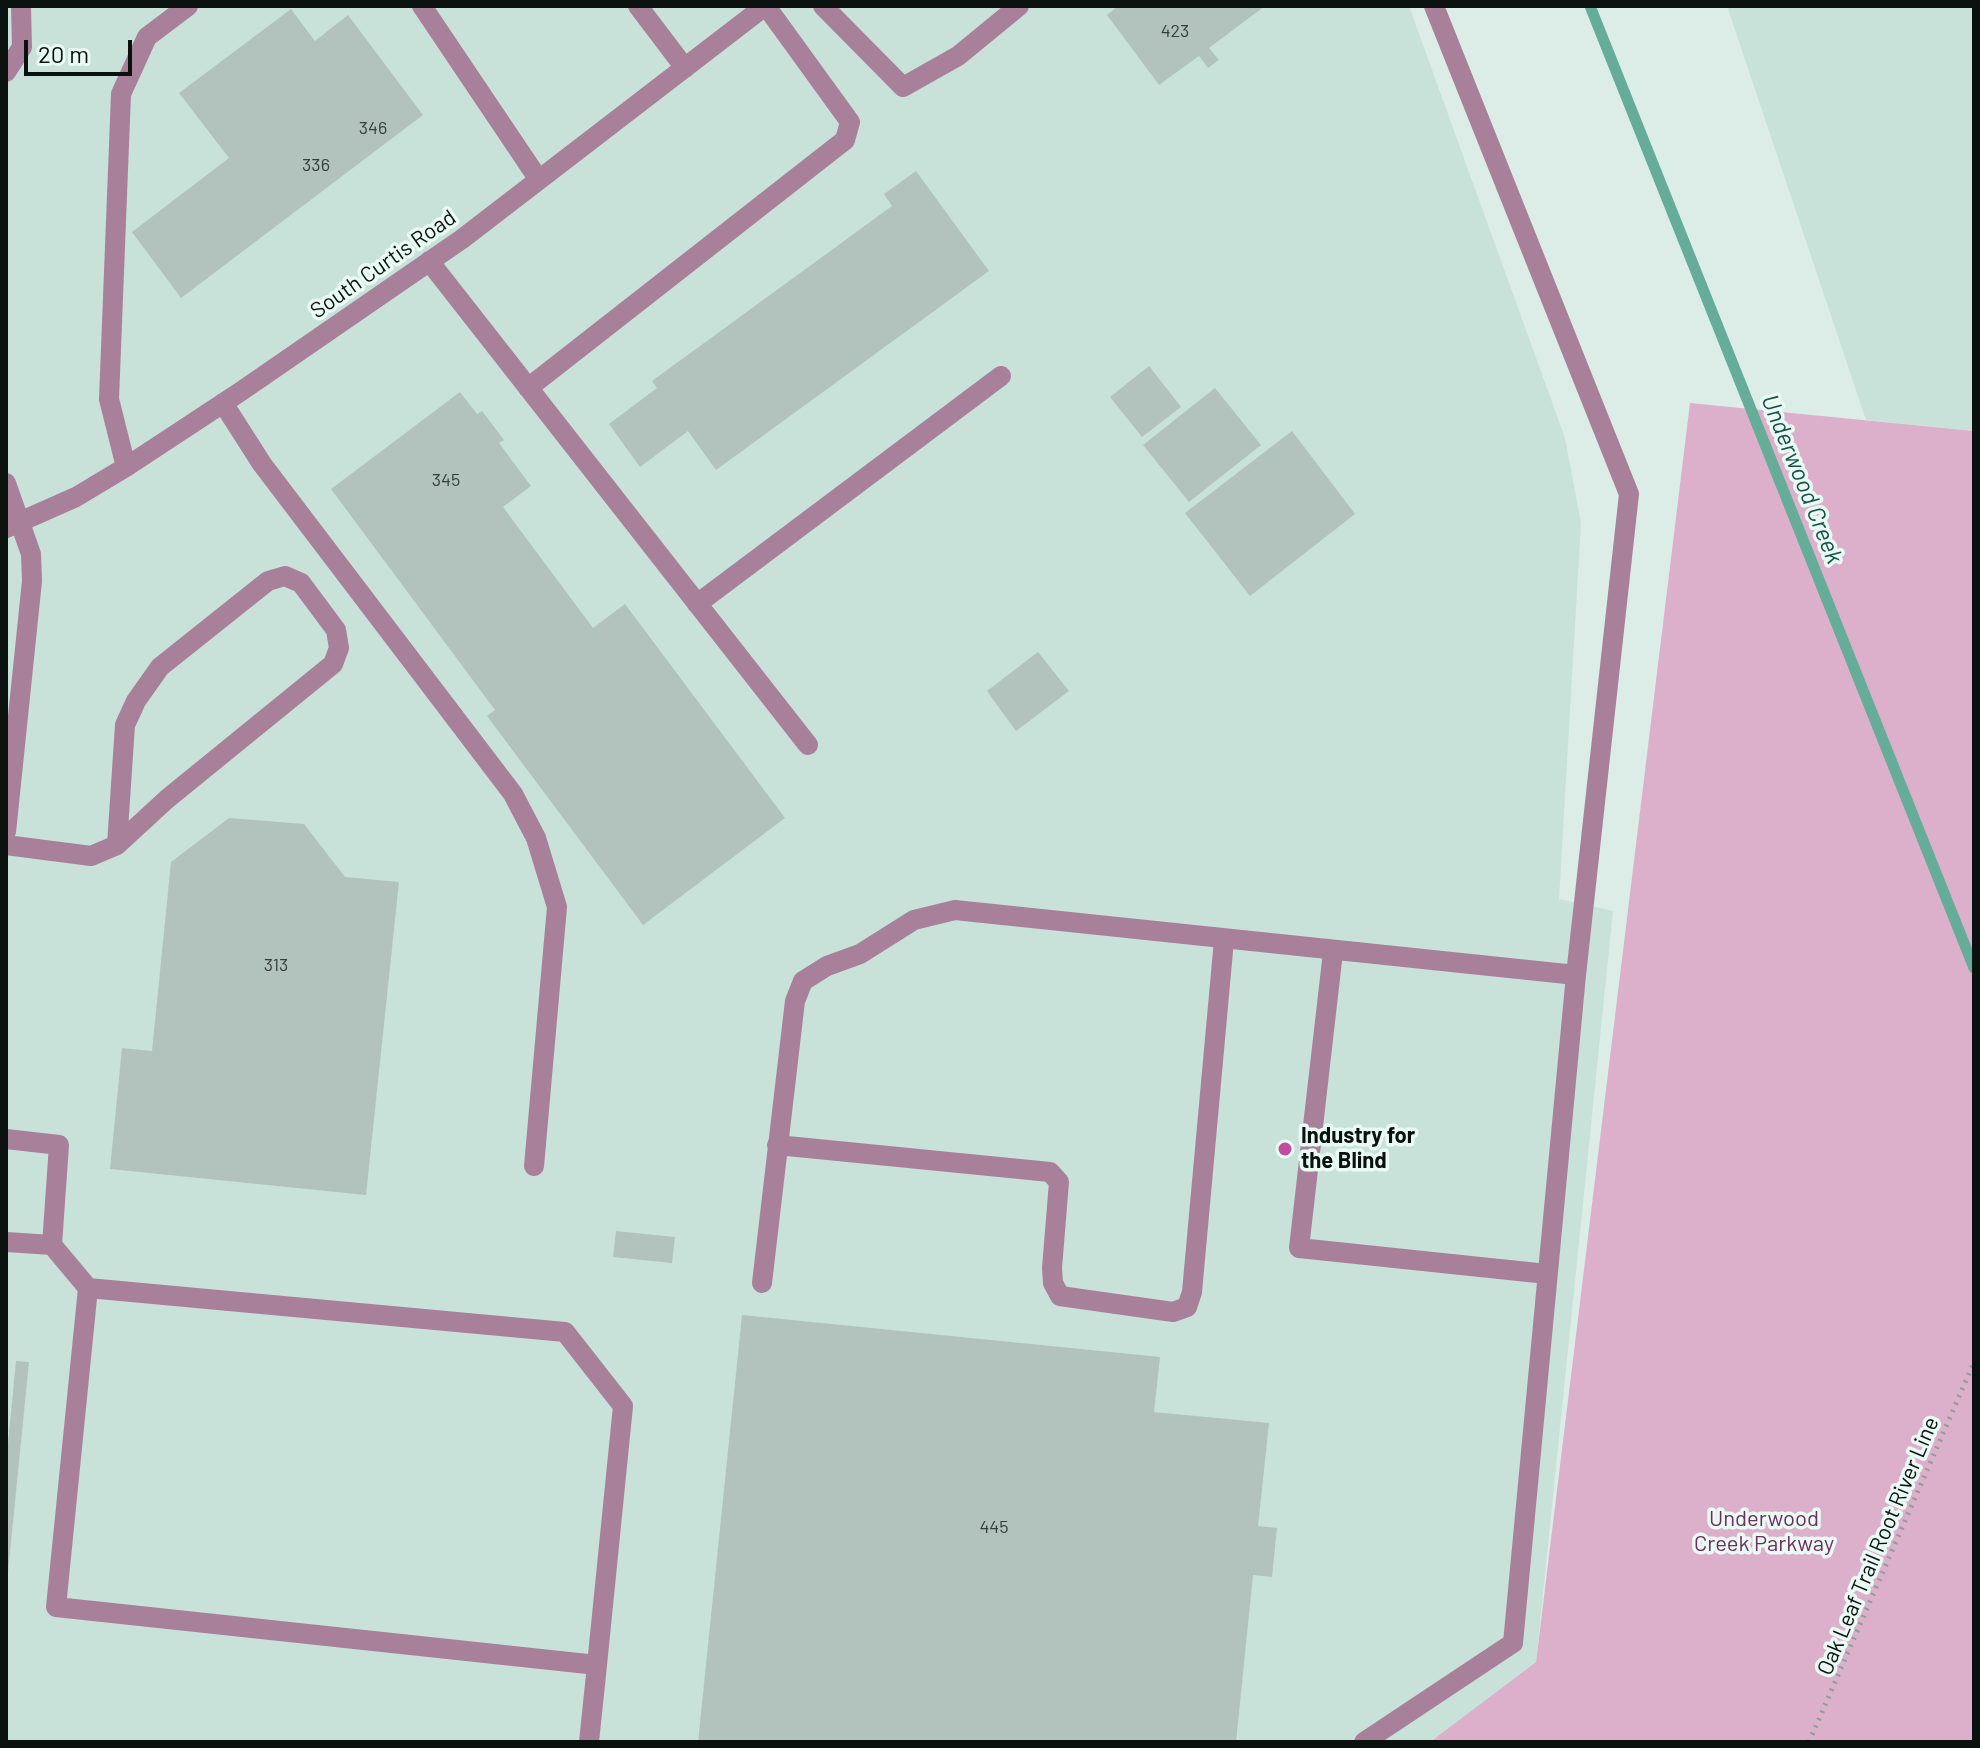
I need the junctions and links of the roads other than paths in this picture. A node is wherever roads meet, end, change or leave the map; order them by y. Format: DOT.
graph roads {
  1 [pos="21,6"];
  2 [pos="188,6"];
  3 [pos="422,6"];
  4 [pos="638,6"];
  5 [pos="766,6"];
  6 [pos="823,6"];
  7 [pos="1019,6"];
  8 [pos="1434,6"];
  9 [pos="685,68"];
  10 [pos="6,72"];
  11 [pos="539,180"];
  12 [pos="429,261"];
  13 [pos="1001,376"];
  14 [pos="528,388"];
  15 [pos="223,403"];
  16 [pos="126,467"];
  17 [pos="6,483"];
  18 [pos="13,526"];
  19 [pos="697,604"];
  20 [pos="808,745"];
  21 [pos="6,832"];
  22 [pos="6,845"];
  23 [pos="117,845"];
  24 [pos="1224,940"];
  25 [pos="1333,952"];
  26 [pos="1576,975"];
  27 [pos="6,1139"];
  28 [pos="777,1145"];
  29 [pos="534,1166"];
  30 [pos="6,1242"];
  31 [pos="52,1245"];
  32 [pos="1547,1274"];
  33 [pos="762,1283"];
  34 [pos="88,1288"];
  35 [pos="597,1665"];
  36 [pos="589,1742"];
  37 [pos="1364,1742"];
  1 -- 10 [label="street"];
  2 -- 16 [label="street"];
  3 -- 11 [label="street"];
  4 -- 9 [label="street"];
  5 -- 9 [label="street, South Curtis Road"];
  5 -- 14 [label="street"];
  6 -- 7 [label="street"];
  8 -- 26 [label="street"];
  9 -- 11 [label="street, South Curtis Road"];
  11 -- 12 [label="street, South Curtis Road"];
  12 -- 14 [label="street"];
  12 -- 15 [label="street, South Curtis Road"];
  13 -- 19 [label="street"];
  14 -- 19 [label="street"];
  15 -- 16 [label="street, South Curtis Road"];
  15 -- 29 [label="street"];
  16 -- 18 [label="street, South Curtis Road"];
  17 -- 18 [label="street"];
  18 -- 21 [label="street"];
  19 -- 20 [label="street"];
  22 -- 23 [label="street"];
  23 -- 23 [label="street"];
  24 -- 25 [label="street"];
  24 -- 28 [label="street"];
  24 -- 28 [label="street"];
  25 -- 26 [label="street"];
  25 -- 32 [label="street"];
  26 -- 32 [label="street"];
  27 -- 31 [label="street"];
  28 -- 33 [label="street"];
  30 -- 31 [label="street"];
  31 -- 34 [label="street"];
  32 -- 37 [label="street"];
  34 -- 35 [label="street"];
  34 -- 35 [label="street"];
  35 -- 36 [label="street"];
}
